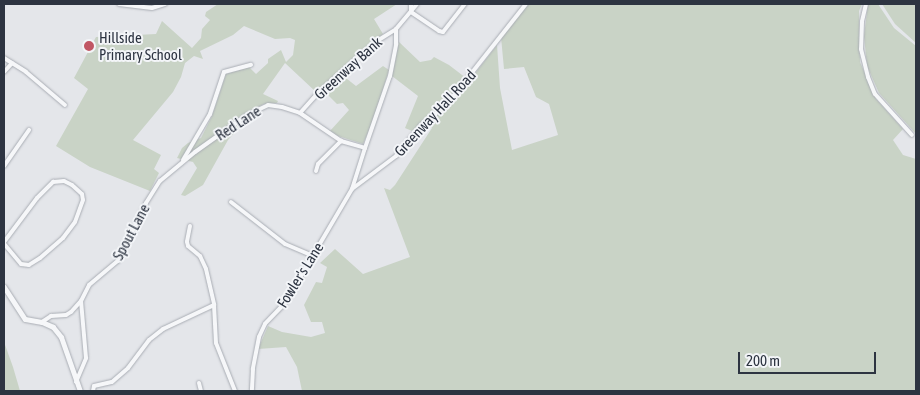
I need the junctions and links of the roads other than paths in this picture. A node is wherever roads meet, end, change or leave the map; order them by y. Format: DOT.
graph roads {
  1 [pos="119,4"];
  2 [pos="165,4"];
  3 [pos="411,4"];
  4 [pos="417,4"];
  5 [pos="465,4"];
  6 [pos="526,4"];
  7 [pos="866,4"];
  8 [pos="141,6"];
  9 [pos="411,12"];
  10 [pos="396,29"];
  11 [pos="4,58"];
  12 [pos="12,63"];
  13 [pos="251,65"];
  14 [pos="4,72"];
  15 [pos="65,105"];
  16 [pos="300,114"];
  17 [pos="29,130"];
  18 [pos="912,135"];
  19 [pos="341,141"];
  20 [pos="365,148"];
  21 [pos="182,162"];
  22 [pos="4,166"];
  23 [pos="316,170"];
  24 [pos="352,189"];
  25 [pos="231,202"];
  26 [pos="190,226"];
  27 [pos="4,243"];
  28 [pos="313,256"];
  29 [pos="4,287"];
  30 [pos="81,302"];
  31 [pos="214,305"];
  32 [pos="42,322"];
  33 [pos="76,383"];
  34 [pos="199,384"];
  35 [pos="80,391"];
  36 [pos="93,391"];
  37 [pos="201,391"];
  38 [pos="235,391"];
  39 [pos="252,391"];
  1 -- 8 [label="street"];
  2 -- 8 [label="street"];
  3 -- 9 [label="street"];
  4 -- 9 [label="street"];
  5 -- 9 [label="street"];
  6 -- 24 [label="street, Greenway Hall Road"];
  7 -- 18 [label="street"];
  9 -- 10 [label="street"];
  10 -- 16 [label="street, Greenway Bank"];
  10 -- 20 [label="street, Greenway Bank"];
  11 -- 12 [label="street"];
  12 -- 14 [label="street"];
  12 -- 15 [label="street"];
  13 -- 21 [label="street"];
  16 -- 19 [label="street, Red Lane"];
  16 -- 21 [label="street, Red Lane"];
  17 -- 22 [label="street"];
  19 -- 20 [label="street, Red Lane"];
  19 -- 23 [label="street"];
  20 -- 24 [label="street, Greenway Bank"];
  21 -- 30 [label="street, Spout Lane"];
  24 -- 28 [label="street, Fowler's Lane"];
  25 -- 28 [label="street"];
  26 -- 31 [label="street"];
  27 -- 27 [label="street"];
  28 -- 39 [label="street, Fowler's Lane"];
  29 -- 32 [label="street"];
  30 -- 32 [label="street, Spout Lane"];
  30 -- 33 [label="street"];
  31 -- 36 [label="street"];
  31 -- 38 [label="street"];
  32 -- 33 [label="street"];
  33 -- 35 [label="street"];
  34 -- 37 [label="street"];
}
